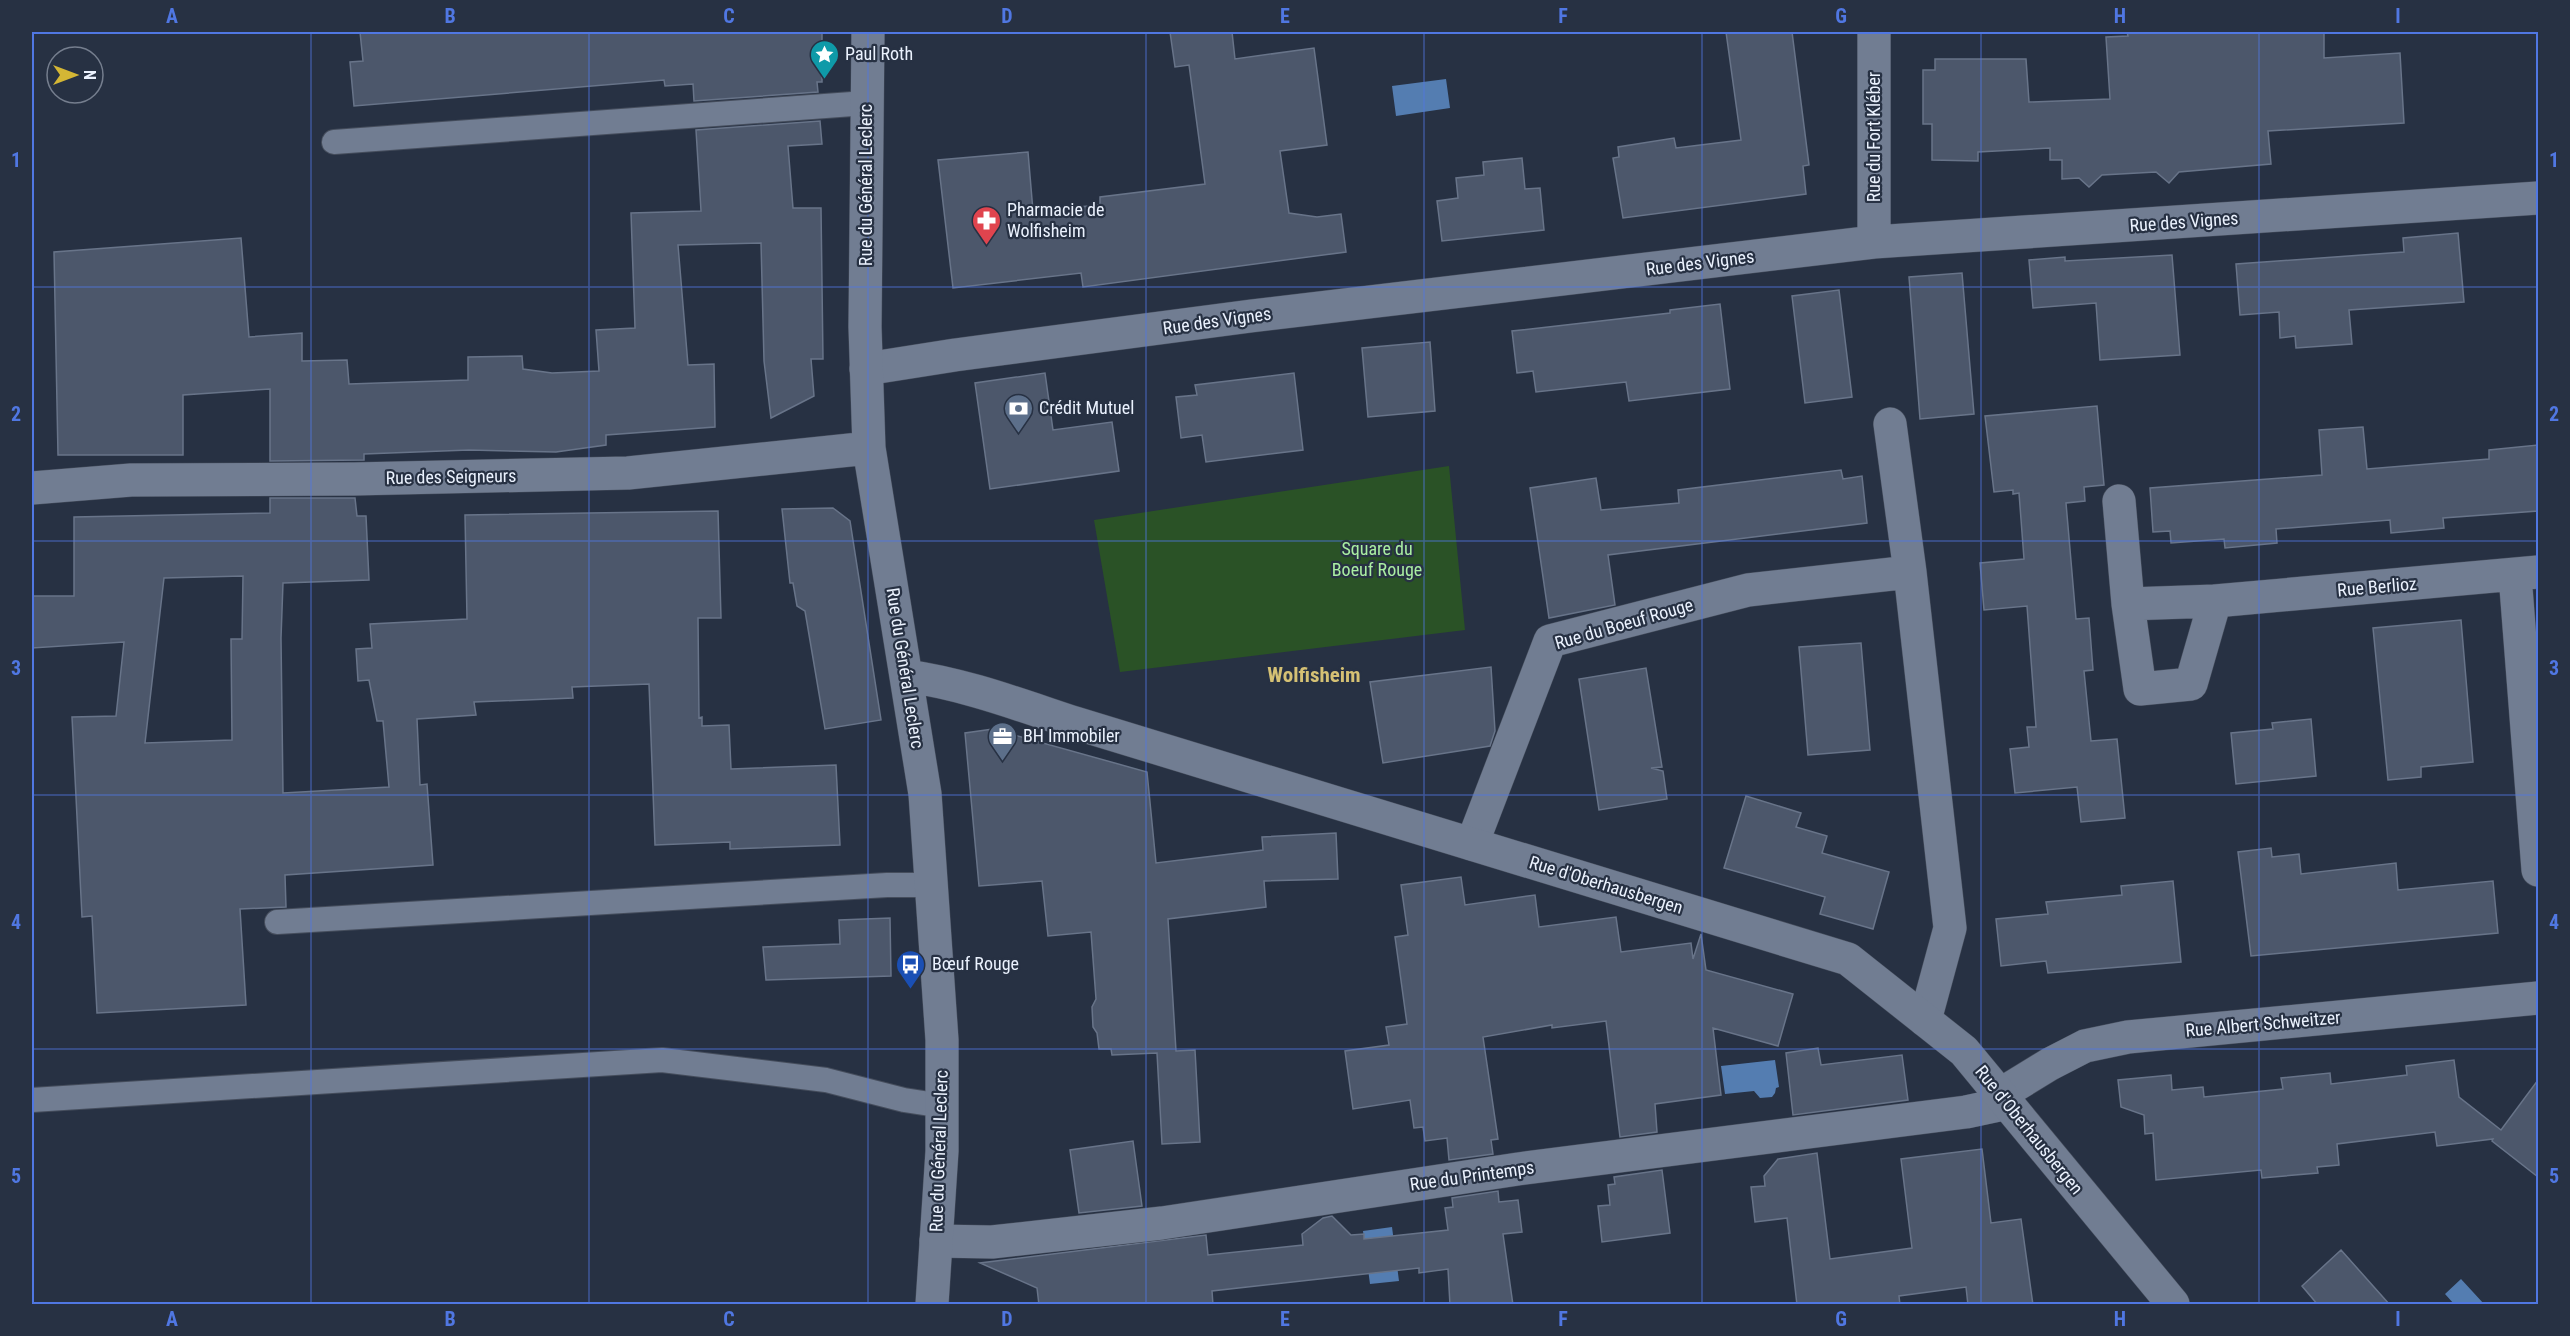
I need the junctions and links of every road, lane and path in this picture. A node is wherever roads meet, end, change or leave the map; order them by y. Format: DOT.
graph roads {
  1 [pos="868,32"];
  2 [pos="1874,32"];
  3 [pos="866,103"];
  4 [pos="334,142"];
  5 [pos="2538,198"];
  6 [pos="1874,242"];
  7 [pos="866,369"];
  8 [pos="1890,424"];
  9 [pos="869,448"];
  10 [pos="32,488"];
  11 [pos="2119,501"];
  12 [pos="1910,572"];
  13 [pos="2527,573"];
  14 [pos="2215,601"];
  15 [pos="2128,604"];
  16 [pos="907,676"];
  17 [pos="1472,844"];
  18 [pos="2538,870"];
  19 [pos="932,885"];
  20 [pos="276,922"];
  21 [pos="2538,998"];
  22 [pos="1925,1020"];
  23 [pos="2005,1098"];
  24 [pos="32,1100"];
  25 [pos="943,1106"];
  26 [pos="936,1241"];
  27 [pos="932,1305"];
  28 [pos="2173,1305"];
  1 -- 3 [label="street, Rue du Général Leclerc"];
  2 -- 6 [label="street, Rue du Fort Kléber"];
  3 -- 4 [label="lane"];
  3 -- 7 [label="street, Rue du Général Leclerc"];
  5 -- 6 [label="street, Rue des Vignes"];
  6 -- 7 [label="street, Rue des Vignes"];
  7 -- 9 [label="street, Rue du Général Leclerc"];
  8 -- 12 [label="street"];
  9 -- 10 [label="street, Rue des Seigneurs"];
  9 -- 16 [label="street, Rue du Général Leclerc"];
  11 -- 15 [label="street"];
  12 -- 17 [label="street, Rue du Boeuf Rouge"];
  12 -- 22 [label="street"];
  13 -- 14 [label="street, Rue Berlioz"];
  13 -- 18 [label="street"];
  14 -- 15 [label="street, Rue Berlioz"];
  14 -- 15 [label="street"];
  16 -- 17 [label="street, Rue d'Oberhausbergen"];
  16 -- 19 [label="street, Rue du Général Leclerc"];
  17 -- 22 [label="street, Rue d'Oberhausbergen"];
  19 -- 20 [label="lane"];
  19 -- 25 [label="street, Rue du Général Leclerc"];
  21 -- 23 [label="street, Rue Albert Schweitzer"];
  22 -- 23 [label="street, Rue d'Oberhausbergen"];
  23 -- 26 [label="street, Rue du Printemps"];
  23 -- 28 [label="street, Rue d'Oberhausbergen"];
  24 -- 25 [label="lane"];
  25 -- 26 [label="street, Rue du Général Leclerc"];
  26 -- 27 [label="street, Rue du Général Leclerc"];
}
